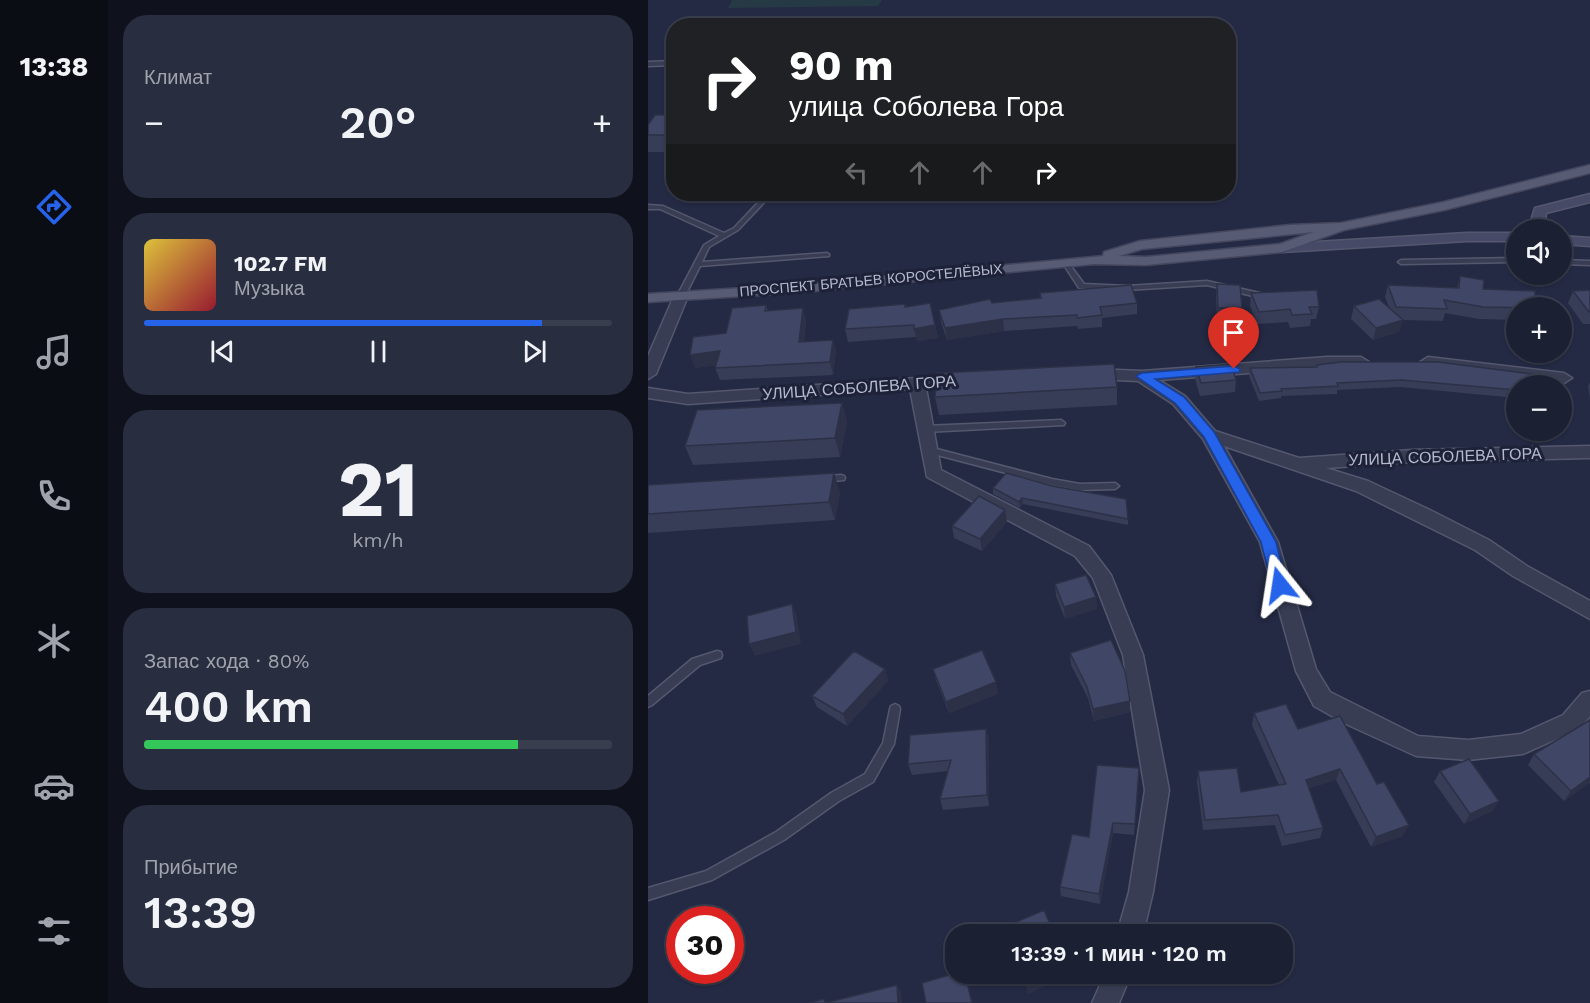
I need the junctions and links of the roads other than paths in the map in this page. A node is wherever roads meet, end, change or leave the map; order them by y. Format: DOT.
graph roads {
  1 [pos="666,63"];
  2 [pos="648,64"];
  3 [pos="1590,168"];
  4 [pos="1590,198"];
  5 [pos="762,201"];
  6 [pos="648,207"];
  7 [pos="1538,219"];
  8 [pos="1341,227"];
  9 [pos="725,236"];
  10 [pos="1506,237"];
  11 [pos="1572,241"];
  12 [pos="1590,242"];
  13 [pos="1282,248"];
  14 [pos="827,255"];
  15 [pos="1094,260"];
  16 [pos="1506,260"];
  17 [pos="1065,262"];
  18 [pos="1401,262"];
  19 [pos="1572,262"];
  20 [pos="1590,263"];
  21 [pos="697,264"];
  22 [pos="681,296"];
  23 [pos="1262,296"];
  24 [pos="648,298"];
  25 [pos="1382,362"];
  26 [pos="1414,362"];
  27 [pos="648,374"];
  28 [pos="1076,375"];
  29 [pos="1544,375"];
  30 [pos="1142,376"];
  31 [pos="971,379"];
  32 [pos="917,384"];
  33 [pos="648,393"];
  34 [pos="1061,423"];
  35 [pos="925,429"];
  36 [pos="1209,435"];
  37 [pos="929,450"];
  38 [pos="1590,452"];
  39 [pos="1299,464"];
  40 [pos="841,478"];
  41 [pos="818,479"];
  42 [pos="1115,486"];
  43 [pos="1590,611"];
  44 [pos="717,656"];
  45 [pos="1590,700"];
  46 [pos="648,702"];
  47 [pos="895,709"];
  48 [pos="648,894"];
  49 [pos="1133,924"];
  50 [pos="1114,984"];
  51 [pos="1105,1003"];
  1 -- 2 [label="lane"];
  3 -- 8 [label="main road, ПРОСПЕКТ БРАТЬЕВ КОРОСТЕЛЁВЫХ"];
  4 -- 7 [label="street"];
  5 -- 9 [label="lane"];
  6 -- 9 [label="lane"];
  8 -- 13 [label="main road, ПРОСПЕКТ БРАТЬЕВ КОРОСТЕЛЁВЫХ"];
  8 -- 15 [label="main road, ПРОСПЕКТ БРАТЬЕВ КОРОСТЕЛЁВЫХ"];
  9 -- 21 [label="lane"];
  10 -- 13 [label="street"];
  11 -- 12 [label="street"];
  13 -- 15 [label="main road, ПРОСПЕКТ БРАТЬЕВ КОРОСТЕЛЁВЫХ"];
  14 -- 21 [label="lane"];
  15 -- 17 [label="main road, ПРОСПЕКТ БРАТЬЕВ КОРОСТЕЛЁВЫХ"];
  16 -- 18 [label="lane"];
  17 -- 22 [label="main road, ПРОСПЕКТ БРАТЬЕВ КОРОСТЕЛЁВЫХ"];
  17 -- 23 [label="lane"];
  19 -- 20 [label="lane"];
  21 -- 22 [label="lane"];
  22 -- 24 [label="main road, ПРОСПЕКТ БРАТЬЕВ КОРОСТЕЛЁВЫХ"];
  22 -- 27 [label="street"];
  25 -- 30 [label="street"];
  26 -- 29 [label="street"];
  28 -- 30 [label="street"];
  30 -- 36 [label="street"];
  31 -- 32 [label="street, УЛИЦА СОБОЛЕВА ГОРА"];
  32 -- 33 [label="street, УЛИЦА СОБОЛЕВА ГОРА"];
  32 -- 35 [label="street"];
  34 -- 35 [label="lane"];
  35 -- 37 [label="street"];
  36 -- 39 [label="street, УЛИЦА СОБОЛЕВА ГОРА"];
  36 -- 45 [label="street"];
  37 -- 42 [label="lane"];
  37 -- 49 [label="street"];
  38 -- 39 [label="street, УЛИЦА СОБОЛЕВА ГОРА"];
  39 -- 43 [label="street, УЛИЦА СОБОЛЕВА ГОРА"];
  40 -- 41 [label="lane"];
  44 -- 46 [label="lane"];
  47 -- 48 [label="lane"];
  50 -- 51 [label="street"];
}
